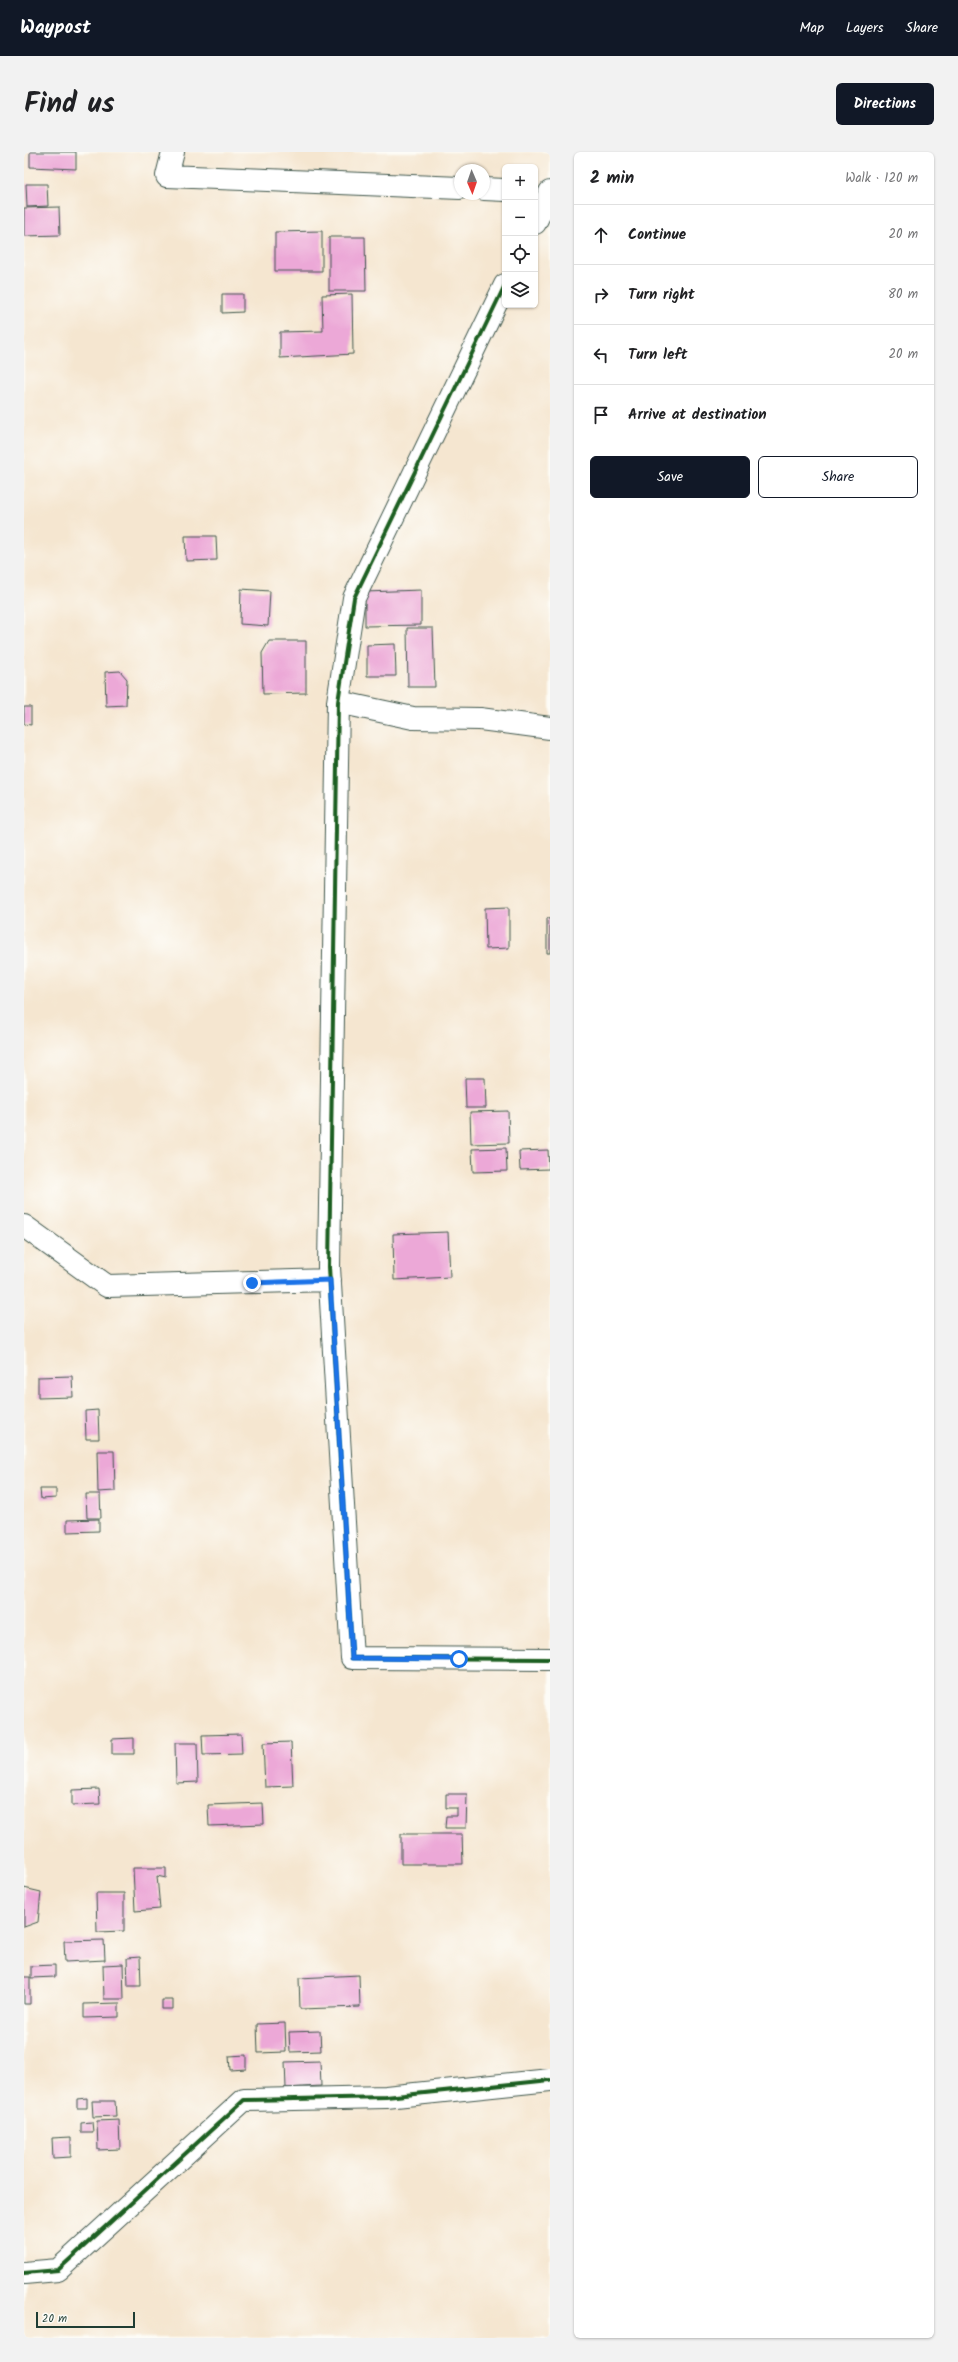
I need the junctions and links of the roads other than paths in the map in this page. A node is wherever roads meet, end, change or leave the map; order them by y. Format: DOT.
graph roads {
  1 [pos="173,152"];
  2 [pos="454,188"];
  3 [pos="490,189"];
  4 [pos="502,190"];
  5 [pos="538,191"];
  6 [pos="550,192"];
  7 [pos="538,217"];
  8 [pos="502,291"];
  9 [pos="338,702"];
  10 [pos="550,728"];
  11 [pos="24,1226"];
  12 [pos="330,1280"];
  13 [pos="550,1659"];
  14 [pos="550,2080"];
  15 [pos="24,2273"];
  1 -- 2 [label="street"];
  3 -- 4 [label="street"];
  5 -- 6 [label="street"];
  6 -- 7 [label="street"];
  8 -- 9 [label="street"];
  9 -- 10 [label="street"];
  9 -- 12 [label="street"];
  11 -- 12 [label="street"];
  12 -- 13 [label="street"];
  14 -- 15 [label="street"];
}
